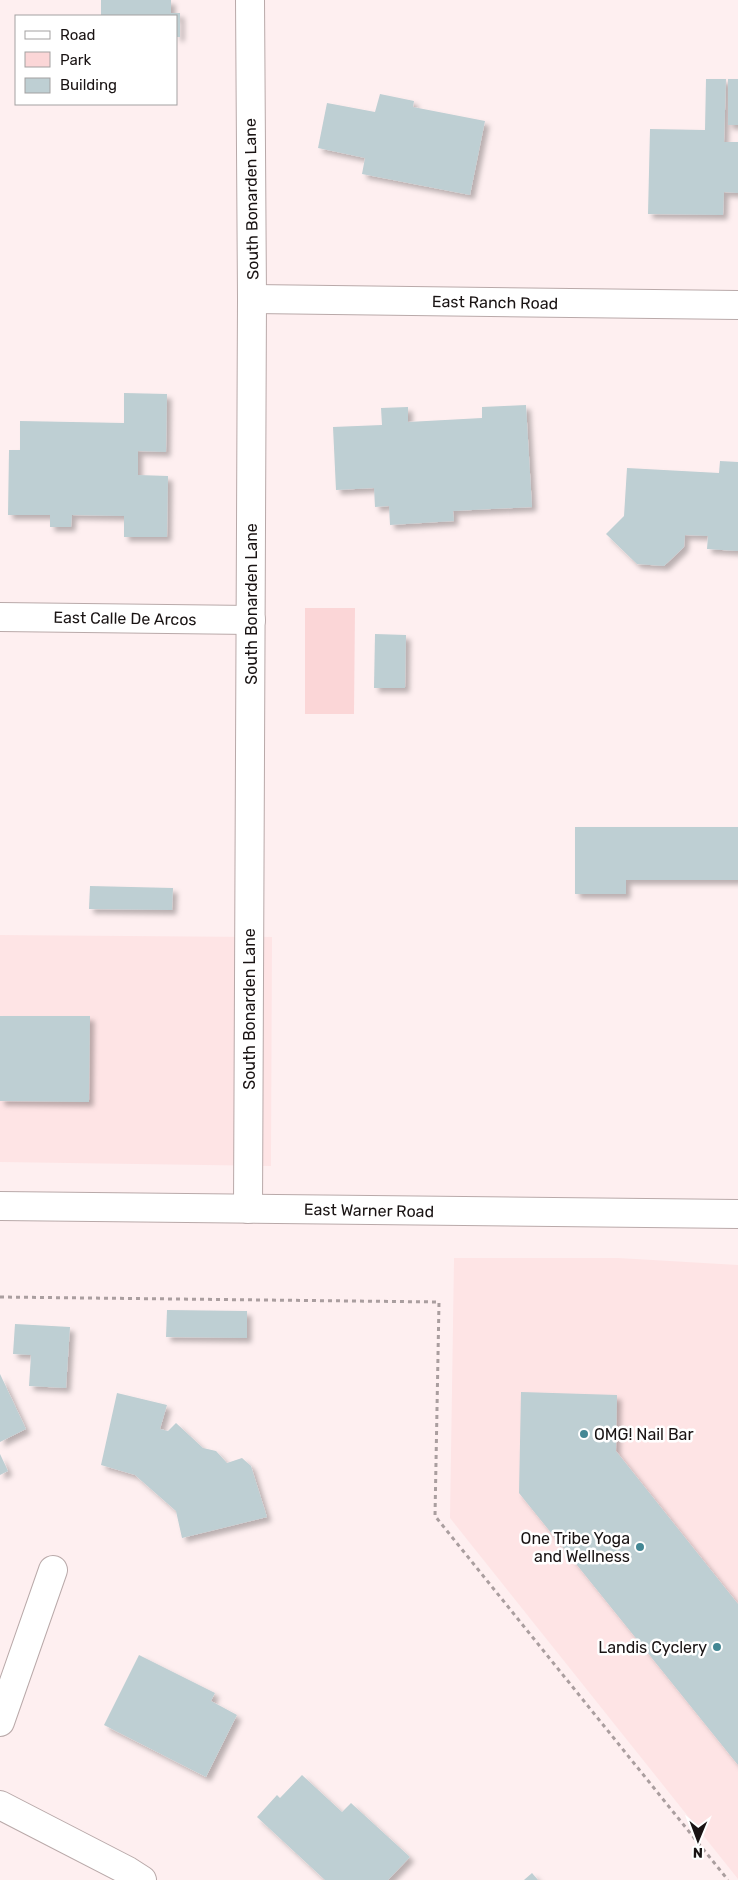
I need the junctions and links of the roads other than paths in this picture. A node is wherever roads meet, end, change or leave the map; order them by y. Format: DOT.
graph roads {
  1 [pos="250,0"];
  2 [pos="252,299"];
  3 [pos="738,305"];
  4 [pos="0,617"];
  5 [pos="251,620"];
  6 [pos="0,1206"];
  7 [pos="248,1209"];
  8 [pos="738,1214"];
  9 [pos="53,1570"];
  10 [pos="0,1722"];
  11 [pos="0,1805"];
  12 [pos="142,1880"];
  1 -- 2 [label="street, South Bonarden Lane"];
  2 -- 3 [label="street, East Ranch Road"];
  2 -- 5 [label="street, South Bonarden Lane"];
  4 -- 5 [label="street, East Calle De Arcos"];
  5 -- 7 [label="street, South Bonarden Lane"];
  6 -- 7 [label="street, East Warner Road"];
  7 -- 8 [label="street, East Warner Road"];
  9 -- 10 [label="street"];
  11 -- 12 [label="street"];
}
